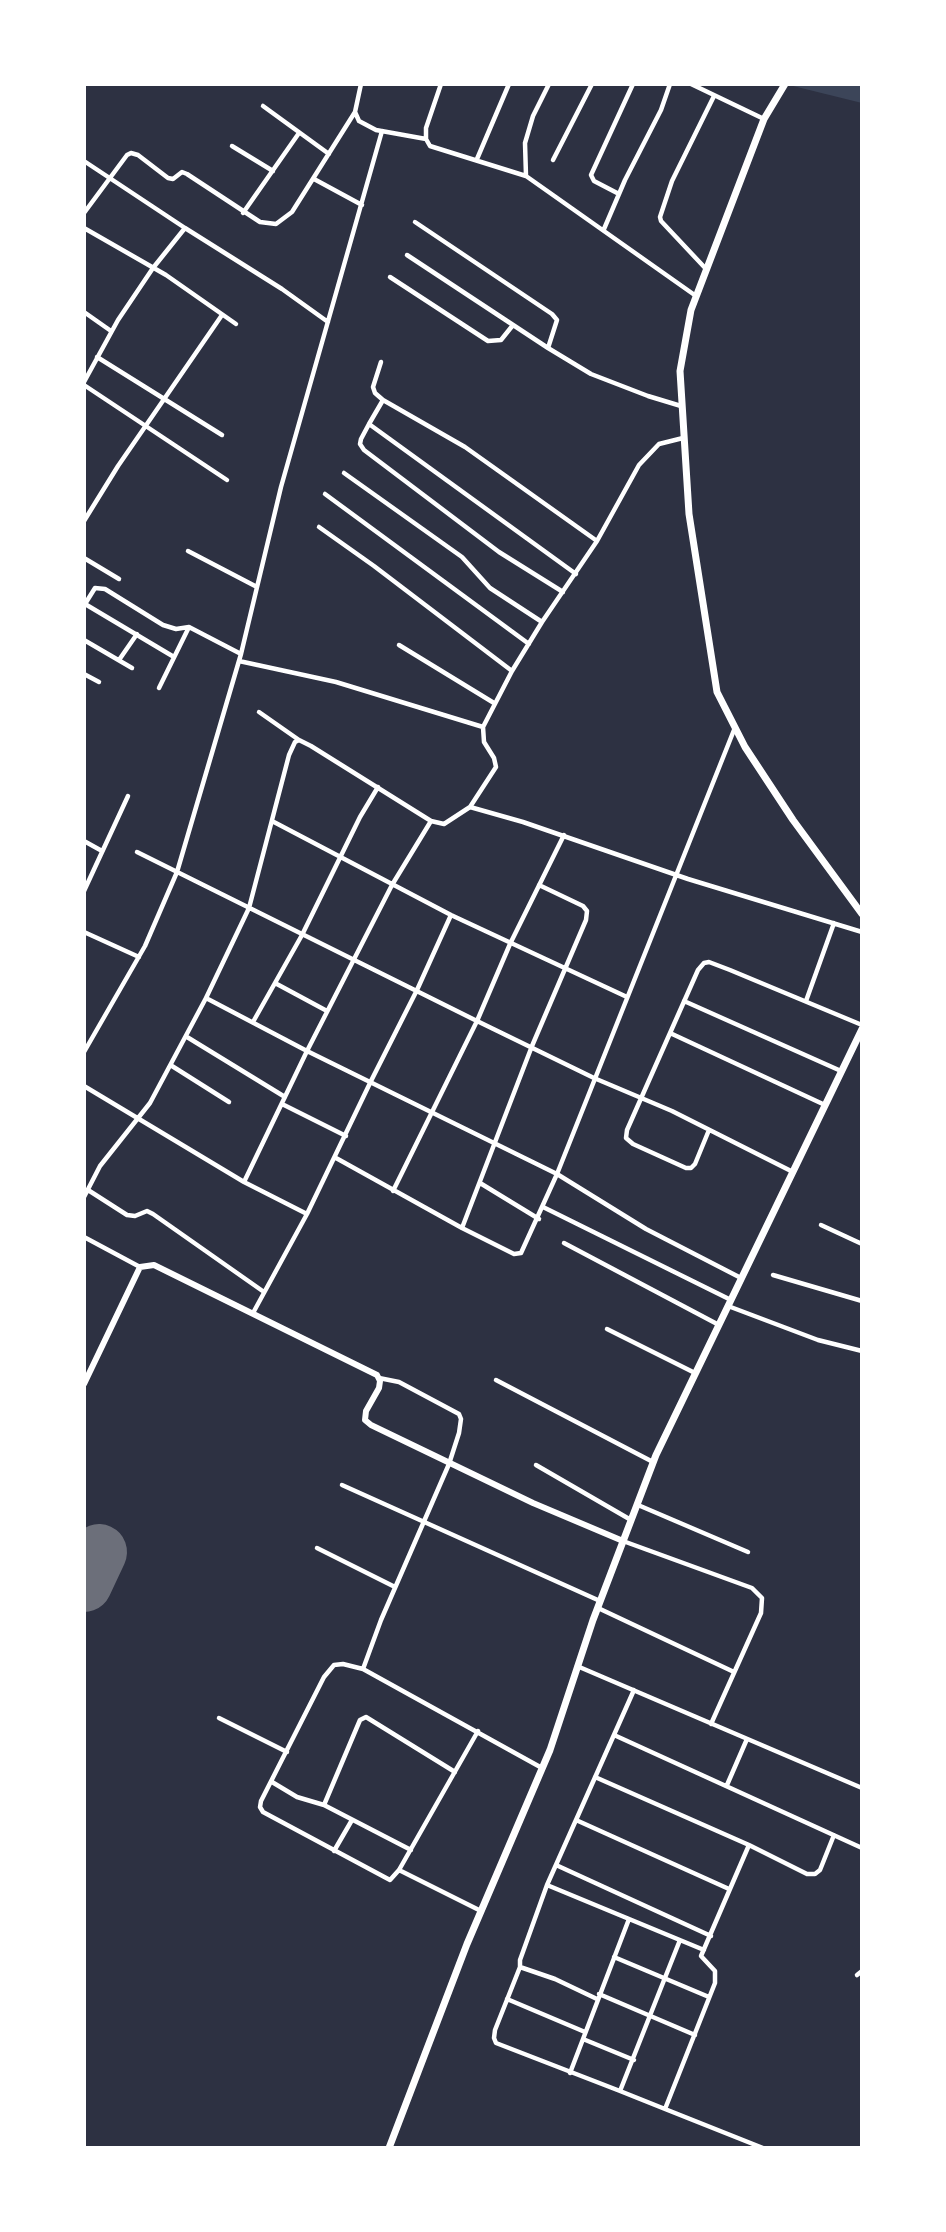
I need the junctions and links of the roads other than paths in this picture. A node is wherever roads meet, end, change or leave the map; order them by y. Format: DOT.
graph roads {
  1 [pos="361,84"];
  2 [pos="441,84"];
  3 [pos="509,84"];
  4 [pos="549,84"];
  5 [pos="592,84"];
  6 [pos="632,84"];
  7 [pos="670,84"];
  8 [pos="691,84"];
  9 [pos="785,84"];
  10 [pos="714,96"];
  11 [pos="263,106"];
  12 [pos="355,112"];
  13 [pos="764,119"];
  14 [pos="382,131"];
  15 [pos="299,132"];
  16 [pos="426,139"];
  17 [pos="232,146"];
  18 [pos="329,154"];
  19 [pos="477,159"];
  20 [pos="553,160"];
  21 [pos="84,161"];
  22 [pos="273,171"];
  23 [pos="526,176"];
  24 [pos="109,179"];
  25 [pos="314,179"];
  26 [pos="619,194"];
  27 [pos="362,205"];
  28 [pos="84,213"];
  29 [pos="243,213"];
  30 [pos="415,222"];
  31 [pos="84,228"];
  32 [pos="185,229"];
  33 [pos="604,229"];
  34 [pos="407,255"];
  35 [pos="153,268"];
  36 [pos="707,270"];
  37 [pos="390,277"];
  38 [pos="696,296"];
  39 [pos="84,312"];
  40 [pos="222,315"];
  41 [pos="328,322"];
  42 [pos="236,324"];
  43 [pos="513,325"];
  44 [pos="111,331"];
  45 [pos="548,348"];
  46 [pos="97,357"];
  47 [pos="381,362"];
  48 [pos="84,383"];
  49 [pos="165,400"];
  50 [pos="383,400"];
  51 [pos="681,406"];
  52 [pos="369,424"];
  53 [pos="147,426"];
  54 [pos="222,435"];
  55 [pos="684,437"];
  56 [pos="344,473"];
  57 [pos="228,480"];
  58 [pos="325,494"];
  59 [pos="84,520"];
  60 [pos="319,527"];
  61 [pos="597,541"];
  62 [pos="188,551"];
  63 [pos="84,558"];
  64 [pos="576,575"];
  65 [pos="119,579"];
  66 [pos="257,587"];
  67 [pos="563,592"];
  68 [pos="84,604"];
  69 [pos="541,622"];
  70 [pos="189,627"];
  71 [pos="137,634"];
  72 [pos="84,640"];
  73 [pos="529,644"];
  74 [pos="398,645"];
  75 [pos="240,654"];
  76 [pos="174,657"];
  77 [pos="119,660"];
  78 [pos="239,661"];
  79 [pos="132,668"];
  80 [pos="512,671"];
  81 [pos="84,674"];
  82 [pos="99,682"];
  83 [pos="159,688"];
  84 [pos="494,703"];
  85 [pos="259,712"];
  86 [pos="482,727"];
  87 [pos="734,730"];
  88 [pos="299,740"];
  89 [pos="379,788"];
  90 [pos="128,796"];
  91 [pos="470,807"];
  92 [pos="272,821"];
  93 [pos="431,821"];
  94 [pos="564,835"];
  95 [pos="84,841"];
  96 [pos="102,851"];
  97 [pos="137,852"];
  98 [pos="341,858"];
  99 [pos="177,872"];
  100 [pos="676,875"];
  101 [pos="392,885"];
  102 [pos="539,885"];
  103 [pos="84,891"];
  104 [pos="249,908"];
  105 [pos="862,914"];
  106 [pos="451,915"];
  107 [pos="834,923"];
  108 [pos="84,932"];
  109 [pos="862,932"];
  110 [pos="302,935"];
  111 [pos="510,944"];
  112 [pos="139,957"];
  113 [pos="353,960"];
  114 [pos="568,968"];
  115 [pos="275,982"];
  116 [pos="418,990"];
  117 [pos="627,997"];
  118 [pos="206,998"];
  119 [pos="684,1000"];
  120 [pos="806,1001"];
  121 [pos="327,1011"];
  122 [pos="477,1021"];
  123 [pos="253,1023"];
  124 [pos="862,1027"];
  125 [pos="670,1032"];
  126 [pos="187,1037"];
  127 [pos="532,1046"];
  128 [pos="307,1051"];
  129 [pos="84,1052"];
  130 [pos="172,1066"];
  131 [pos="841,1071"];
  132 [pos="594,1078"];
  133 [pos="371,1081"];
  134 [pos="84,1086"];
  135 [pos="285,1097"];
  136 [pos="642,1097"];
  137 [pos="229,1102"];
  138 [pos="282,1104"];
  139 [pos="825,1105"];
  140 [pos="431,1111"];
  141 [pos="138,1120"];
  142 [pos="709,1130"];
  143 [pos="346,1136"];
  144 [pos="496,1142"];
  145 [pos="336,1158"];
  146 [pos="793,1172"];
  147 [pos="557,1174"];
  148 [pos="244,1182"];
  149 [pos="480,1183"];
  150 [pos="88,1190"];
  151 [pos="392,1191"];
  152 [pos="84,1197"];
  153 [pos="543,1207"];
  154 [pos="307,1214"];
  155 [pos="538,1219"];
  156 [pos="821,1225"];
  157 [pos="462,1228"];
  158 [pos="84,1237"];
  159 [pos="564,1243"];
  160 [pos="862,1244"];
  161 [pos="141,1268"];
  162 [pos="774,1275"];
  163 [pos="741,1278"];
  164 [pos="264,1292"];
  165 [pos="862,1301"];
  166 [pos="729,1303"];
  167 [pos="252,1314"];
  168 [pos="719,1325"];
  169 [pos="607,1329"];
  170 [pos="862,1351"];
  171 [pos="696,1374"];
  172 [pos="86,1376"];
  173 [pos="379,1378"];
  174 [pos="496,1380"];
  175 [pos="84,1384"];
  176 [pos="653,1462"];
  177 [pos="449,1464"];
  178 [pos="536,1465"];
  179 [pos="342,1485"];
  180 [pos="637,1505"];
  181 [pos="631,1520"];
  182 [pos="425,1522"];
  183 [pos="623,1541"];
  184 [pos="317,1548"];
  185 [pos="748,1552"];
  186 [pos="395,1587"];
  187 [pos="598,1605"];
  188 [pos="577,1666"];
  189 [pos="363,1669"];
  190 [pos="734,1672"];
  191 [pos="634,1690"];
  192 [pos="219,1718"];
  193 [pos="711,1724"];
  194 [pos="478,1731"];
  195 [pos="614,1735"];
  196 [pos="747,1739"];
  197 [pos="287,1752"];
  198 [pos="542,1768"];
  199 [pos="455,1772"];
  200 [pos="595,1777"];
  201 [pos="272,1782"];
  202 [pos="727,1785"];
  203 [pos="862,1788"];
  204 [pos="324,1805"];
  205 [pos="352,1820"];
  206 [pos="576,1820"];
  207 [pos="834,1835"];
  208 [pos="749,1845"];
  209 [pos="862,1848"];
  210 [pos="411,1850"];
  211 [pos="334,1851"];
  212 [pos="556,1865"];
  213 [pos="399,1870"];
  214 [pos="547,1885"];
  215 [pos="729,1889"];
  216 [pos="481,1910"];
  217 [pos="629,1919"];
  218 [pos="711,1936"];
  219 [pos="680,1940"];
  220 [pos="704,1950"];
  221 [pos="614,1956"];
  222 [pos="520,1967"];
  223 [pos="862,1971"];
  224 [pos="856,1975"];
  225 [pos="665,1978"];
  226 [pos="598,1997"];
  227 [pos="709,1997"];
  228 [pos="507,1999"];
  229 [pos="651,2015"];
  230 [pos="585,2032"];
  231 [pos="695,2035"];
  232 [pos="582,2039"];
  233 [pos="634,2060"];
  234 [pos="569,2073"];
  235 [pos="620,2091"];
  236 [pos="665,2109"];
  237 [pos="389,2148"];
  238 [pos="763,2148"];
  1 -- 12 [label="street"];
  2 -- 16 [label="street"];
  3 -- 19 [label="street"];
  4 -- 23 [label="street"];
  5 -- 20 [label="street"];
  6 -- 26 [label="street"];
  7 -- 26 [label="street"];
  8 -- 10 [label="street"];
  9 -- 13 [label="main road"];
  10 -- 13 [label="street"];
  10 -- 36 [label="street"];
  11 -- 15 [label="street"];
  12 -- 14 [label="street"];
  12 -- 18 [label="street"];
  13 -- 36 [label="main road"];
  14 -- 16 [label="street"];
  14 -- 27 [label="street"];
  15 -- 18 [label="street"];
  15 -- 22 [label="street"];
  16 -- 19 [label="street"];
  17 -- 22 [label="street"];
  18 -- 25 [label="street"];
  19 -- 23 [label="street"];
  21 -- 24 [label="street"];
  22 -- 29 [label="street"];
  23 -- 33 [label="street"];
  24 -- 28 [label="street"];
  24 -- 29 [label="street"];
  24 -- 32 [label="street"];
  25 -- 27 [label="street"];
  25 -- 29 [label="street"];
  26 -- 33 [label="street"];
  27 -- 41 [label="street"];
  30 -- 45 [label="street"];
  31 -- 35 [label="street"];
  32 -- 35 [label="street"];
  32 -- 41 [label="street"];
  33 -- 38 [label="street"];
  34 -- 43 [label="street"];
  35 -- 40 [label="street"];
  35 -- 44 [label="street"];
  36 -- 38 [label="main road"];
  37 -- 43 [label="street"];
  38 -- 51 [label="main road"];
  39 -- 44 [label="street"];
  40 -- 42 [label="street"];
  40 -- 49 [label="street"];
  41 -- 66 [label="street"];
  43 -- 45 [label="street"];
  44 -- 46 [label="street"];
  45 -- 51 [label="street"];
  46 -- 48 [label="street"];
  46 -- 49 [label="street"];
  47 -- 50 [label="street"];
  48 -- 53 [label="street"];
  49 -- 53 [label="street"];
  49 -- 54 [label="street"];
  50 -- 52 [label="street"];
  50 -- 61 [label="street"];
  51 -- 55 [label="main road"];
  52 -- 64 [label="street"];
  52 -- 67 [label="street"];
  53 -- 57 [label="street"];
  53 -- 59 [label="street"];
  55 -- 61 [label="street"];
  55 -- 87 [label="main road"];
  56 -- 69 [label="street"];
  58 -- 73 [label="street"];
  60 -- 80 [label="street"];
  61 -- 64 [label="street"];
  62 -- 66 [label="street"];
  63 -- 65 [label="street"];
  64 -- 67 [label="street"];
  66 -- 75 [label="street"];
  67 -- 69 [label="street"];
  68 -- 70 [label="street"];
  68 -- 71 [label="street"];
  69 -- 73 [label="street"];
  70 -- 75 [label="street"];
  70 -- 76 [label="street"];
  71 -- 76 [label="street"];
  71 -- 77 [label="street"];
  72 -- 77 [label="street"];
  73 -- 80 [label="street"];
  74 -- 84 [label="street"];
  75 -- 78 [label="street"];
  76 -- 83 [label="street"];
  77 -- 79 [label="street"];
  78 -- 86 [label="street"];
  78 -- 99 [label="street"];
  80 -- 84 [label="street"];
  81 -- 82 [label="street"];
  84 -- 86 [label="street"];
  85 -- 88 [label="street"];
  86 -- 91 [label="street"];
  87 -- 100 [label="street"];
  87 -- 105 [label="main road"];
  88 -- 89 [label="street"];
  88 -- 92 [label="street"];
  89 -- 93 [label="street"];
  89 -- 98 [label="street"];
  90 -- 96 [label="street"];
  91 -- 93 [label="street"];
  91 -- 94 [label="street"];
  92 -- 98 [label="street"];
  92 -- 104 [label="street"];
  93 -- 101 [label="street"];
  94 -- 100 [label="street"];
  94 -- 102 [label="street"];
  95 -- 96 [label="street"];
  96 -- 103 [label="street"];
  97 -- 99 [label="street"];
  98 -- 101 [label="street"];
  98 -- 110 [label="street"];
  99 -- 104 [label="street"];
  99 -- 112 [label="street"];
  100 -- 107 [label="street"];
  100 -- 117 [label="street"];
  101 -- 106 [label="street"];
  101 -- 113 [label="street"];
  102 -- 111 [label="street"];
  102 -- 114 [label="street"];
  104 -- 110 [label="street"];
  104 -- 118 [label="street"];
  106 -- 111 [label="street"];
  106 -- 116 [label="street"];
  107 -- 109 [label="street"];
  107 -- 120 [label="street"];
  108 -- 112 [label="street"];
  110 -- 113 [label="street"];
  110 -- 115 [label="street"];
  111 -- 114 [label="street"];
  111 -- 122 [label="street"];
  112 -- 129 [label="street"];
  113 -- 116 [label="street"];
  113 -- 121 [label="street"];
  114 -- 117 [label="street"];
  114 -- 127 [label="street"];
  115 -- 121 [label="street"];
  115 -- 123 [label="street"];
  116 -- 122 [label="street"];
  116 -- 133 [label="street"];
  117 -- 132 [label="street"];
  118 -- 123 [label="street"];
  118 -- 126 [label="street"];
  119 -- 120 [label="street"];
  119 -- 125 [label="street"];
  119 -- 131 [label="street"];
  120 -- 124 [label="street"];
  121 -- 128 [label="street"];
  122 -- 127 [label="street"];
  122 -- 140 [label="street"];
  123 -- 128 [label="street"];
  124 -- 131 [label="main road"];
  125 -- 136 [label="street"];
  125 -- 139 [label="street"];
  126 -- 130 [label="street"];
  126 -- 135 [label="street"];
  127 -- 132 [label="street"];
  127 -- 144 [label="street"];
  128 -- 133 [label="street"];
  128 -- 135 [label="street"];
  130 -- 137 [label="street"];
  130 -- 141 [label="street"];
  131 -- 139 [label="main road"];
  132 -- 136 [label="street"];
  132 -- 147 [label="street"];
  133 -- 140 [label="street"];
  133 -- 143 [label="street"];
  134 -- 141 [label="street"];
  135 -- 138 [label="street"];
  136 -- 142 [label="street"];
  136 -- 142 [label="street"];
  138 -- 143 [label="street"];
  138 -- 148 [label="street"];
  139 -- 146 [label="main road"];
  140 -- 144 [label="street"];
  140 -- 151 [label="street"];
  141 -- 148 [label="street"];
  141 -- 150 [label="street"];
  142 -- 146 [label="street"];
  143 -- 145 [label="street"];
  144 -- 147 [label="street"];
  144 -- 149 [label="street"];
  145 -- 151 [label="street"];
  145 -- 154 [label="street"];
  146 -- 163 [label="main road"];
  147 -- 153 [label="street"];
  147 -- 163 [label="street"];
  148 -- 154 [label="street"];
  149 -- 155 [label="street"];
  149 -- 157 [label="street"];
  150 -- 152 [label="street"];
  150 -- 164 [label="street"];
  151 -- 157 [label="street"];
  153 -- 155 [label="street"];
  153 -- 166 [label="street"];
  154 -- 164 [label="street"];
  155 -- 157 [label="street"];
  156 -- 160 [label="street"];
  158 -- 161 [label="street"];
  159 -- 168 [label="street"];
  161 -- 167 [label="street"];
  161 -- 172 [label="street"];
  162 -- 165 [label="street"];
  163 -- 166 [label="main road"];
  164 -- 167 [label="street"];
  166 -- 168 [label="main road"];
  166 -- 170 [label="street"];
  167 -- 173 [label="street"];
  168 -- 171 [label="main road"];
  169 -- 171 [label="street"];
  171 -- 176 [label="main road"];
  172 -- 175 [label="street"];
  173 -- 177 [label="street"];
  173 -- 177 [label="street"];
  174 -- 176 [label="street"];
  176 -- 180 [label="main road"];
  177 -- 182 [label="street"];
  177 -- 183 [label="street"];
  178 -- 181 [label="street"];
  179 -- 182 [label="street"];
  180 -- 181 [label="main road"];
  180 -- 185 [label="street"];
  181 -- 183 [label="main road"];
  182 -- 186 [label="street"];
  182 -- 187 [label="street"];
  183 -- 187 [label="main road"];
  183 -- 190 [label="street"];
  184 -- 186 [label="street"];
  186 -- 189 [label="street"];
  187 -- 188 [label="main road"];
  187 -- 190 [label="street"];
  188 -- 191 [label="street"];
  188 -- 198 [label="main road"];
  189 -- 194 [label="street"];
  189 -- 197 [label="street"];
  190 -- 193 [label="street"];
  191 -- 193 [label="street"];
  191 -- 195 [label="street"];
  192 -- 197 [label="street"];
  193 -- 196 [label="street"];
  194 -- 198 [label="street"];
  194 -- 199 [label="street"];
  195 -- 200 [label="street"];
  195 -- 202 [label="street"];
  196 -- 202 [label="street"];
  196 -- 203 [label="street"];
  197 -- 201 [label="street"];
  198 -- 216 [label="main road"];
  199 -- 204 [label="street"];
  199 -- 210 [label="street"];
  200 -- 206 [label="street"];
  200 -- 208 [label="street"];
  201 -- 204 [label="street"];
  201 -- 211 [label="street"];
  202 -- 207 [label="street"];
  204 -- 205 [label="street"];
  205 -- 210 [label="street"];
  205 -- 211 [label="street"];
  206 -- 212 [label="street"];
  206 -- 215 [label="street"];
  207 -- 208 [label="street"];
  207 -- 209 [label="street"];
  208 -- 215 [label="street"];
  210 -- 213 [label="street"];
  211 -- 213 [label="street"];
  212 -- 214 [label="street"];
  212 -- 218 [label="street"];
  213 -- 216 [label="street"];
  214 -- 217 [label="street"];
  214 -- 222 [label="street"];
  215 -- 218 [label="street"];
  216 -- 237 [label="main road"];
  217 -- 219 [label="street"];
  217 -- 221 [label="street"];
  218 -- 220 [label="street"];
  219 -- 220 [label="street"];
  219 -- 225 [label="street"];
  220 -- 227 [label="street"];
  221 -- 225 [label="street"];
  221 -- 226 [label="street"];
  222 -- 226 [label="street"];
  222 -- 228 [label="street"];
  223 -- 224 [label="street"];
  225 -- 227 [label="street"];
  225 -- 229 [label="street"];
  226 -- 229 [label="street"];
  226 -- 230 [label="street"];
  227 -- 231 [label="street"];
  228 -- 230 [label="street"];
  228 -- 234 [label="street"];
  229 -- 231 [label="street"];
  229 -- 233 [label="street"];
  230 -- 232 [label="street"];
  231 -- 236 [label="street"];
  232 -- 233 [label="street"];
  232 -- 234 [label="street"];
  233 -- 235 [label="street"];
  234 -- 235 [label="street"];
  235 -- 236 [label="street"];
  236 -- 238 [label="street"];
}
